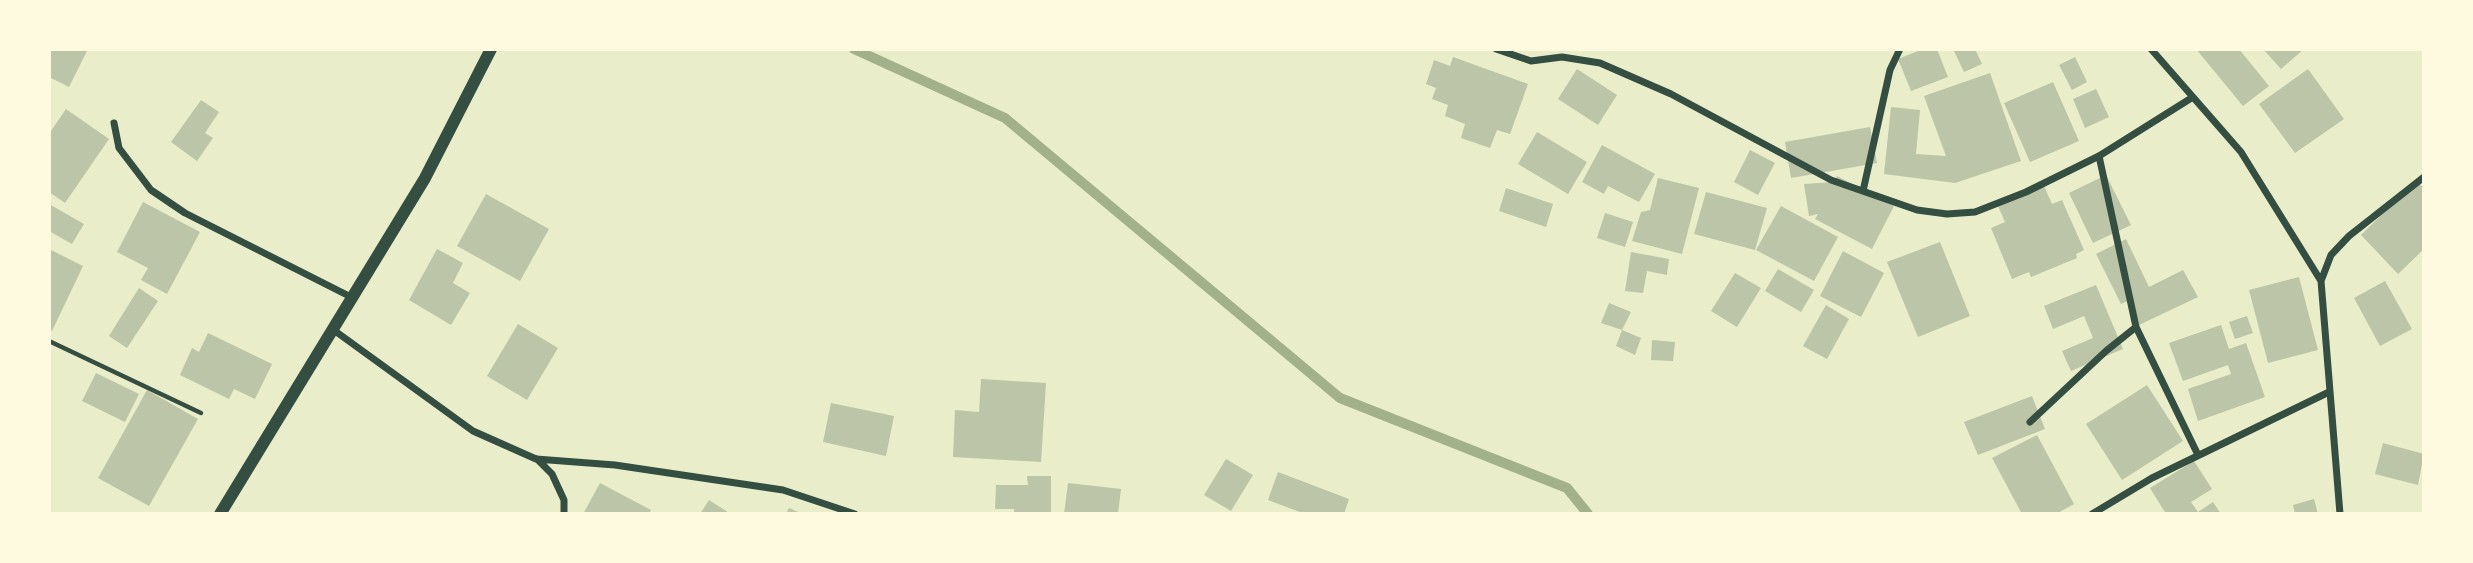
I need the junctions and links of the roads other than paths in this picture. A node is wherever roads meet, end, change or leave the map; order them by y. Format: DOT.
graph roads {
  1 [pos="491,49"];
  2 [pos="1496,49"];
  3 [pos="1900,49"];
  4 [pos="2151,49"];
  5 [pos="2193,97"];
  6 [pos="114,123"];
  7 [pos="2099,156"];
  8 [pos="2424,177"];
  9 [pos="1863,191"];
  10 [pos="2321,281"];
  11 [pos="353,299"];
  12 [pos="2136,327"];
  13 [pos="335,331"];
  14 [pos="2329,392"];
  15 [pos="2030,422"];
  16 [pos="2198,455"];
  17 [pos="536,459"];
  18 [pos="220,514"];
  19 [pos="564,514"];
  20 [pos="855,514"];
  21 [pos="2092,514"];
  22 [pos="2340,514"];
  1 -- 11 [label="street"];
  2 -- 9 [label="street"];
  3 -- 9 [label="street"];
  4 -- 5 [label="street"];
  5 -- 7 [label="street"];
  5 -- 10 [label="street"];
  6 -- 11 [label="street"];
  7 -- 9 [label="street"];
  7 -- 12 [label="street"];
  8 -- 10 [label="street"];
  10 -- 14 [label="street"];
  11 -- 13 [label="street"];
  12 -- 15 [label="street"];
  12 -- 16 [label="street"];
  13 -- 17 [label="street"];
  13 -- 18 [label="street"];
  14 -- 16 [label="street"];
  14 -- 22 [label="street"];
  16 -- 21 [label="street"];
  17 -- 19 [label="street"];
  17 -- 20 [label="street"];
}
